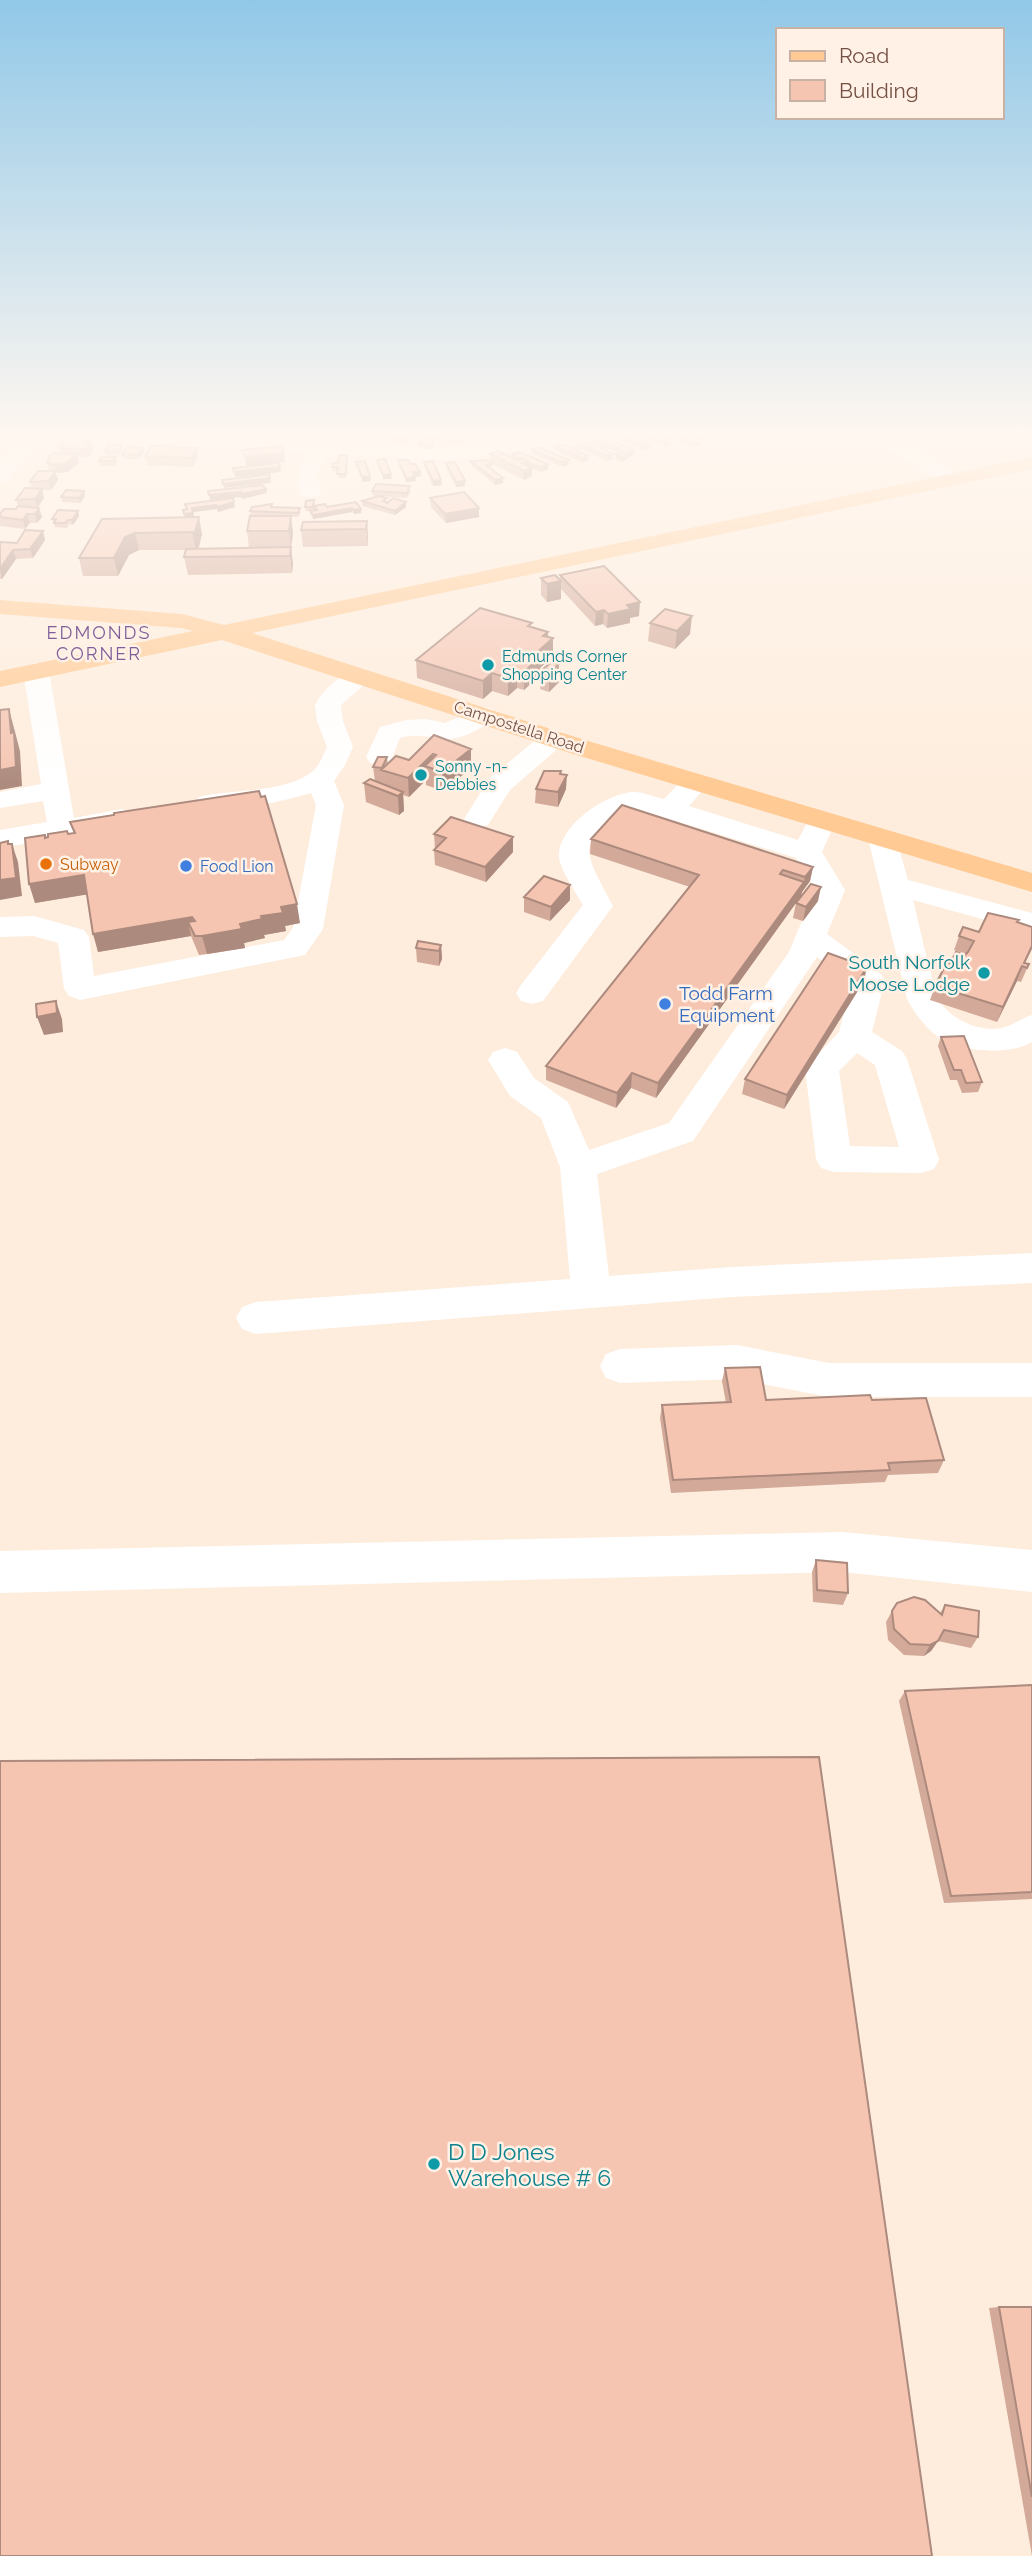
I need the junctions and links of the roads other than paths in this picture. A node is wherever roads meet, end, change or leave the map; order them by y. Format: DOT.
graph roads {
  1 [pos="517,551"];
  2 [pos="611,551"];
  3 [pos="0,607"];
  4 [pos="182,621"];
  5 [pos="226,633"];
  6 [pos="0,657"];
  7 [pos="36,671"];
  8 [pos="361,676"];
  9 [pos="0,679"];
  10 [pos="483,715"];
  11 [pos="554,738"];
  12 [pos="380,757"];
  13 [pos="319,779"];
  14 [pos="696,782"];
  15 [pos="56,790"];
  16 [pos="0,800"];
  17 [pos="188,807"];
  18 [pos="670,809"];
  19 [pos="152,813"];
  20 [pos="478,819"];
  21 [pos="822,820"];
  22 [pos="62,829"];
  23 [pos="882,838"];
  24 [pos="0,839"];
  25 [pos="807,852"];
  26 [pos="1032,883"];
  27 [pos="894,886"];
  28 [pos="1032,923"];
  29 [pos="0,926"];
  30 [pos="811,937"];
  31 [pos="532,993"];
  32 [pos="1032,1026"];
  33 [pos="854,1036"];
  34 [pos="505,1060"];
  35 [pos="579,1167"];
  36 [pos="1032,1268"];
  37 [pos="592,1291"];
  38 [pos="256,1318"];
  39 [pos="620,1366"];
  40 [pos="1032,1380"];
  41 [pos="1032,1571"];
  42 [pos="0,1572"];
  1 -- 4 [label="main road"];
  2 -- 5 [label="main road"];
  3 -- 4 [label="main road, Campostella Road"];
  4 -- 5 [label="main road, Campostella Road"];
  4 -- 6 [label="main road"];
  5 -- 7 [label="main road"];
  5 -- 8 [label="main road, Campostella Road"];
  7 -- 9 [label="main road"];
  7 -- 15 [label="street"];
  8 -- 10 [label="main road, Campostella Road"];
  8 -- 13 [label="street"];
  10 -- 11 [label="main road, Campostella Road"];
  10 -- 12 [label="street"];
  11 -- 14 [label="main road, Campostella Road"];
  11 -- 20 [label="street"];
  13 -- 17 [label="street"];
  13 -- 29 [label="street"];
  14 -- 18 [label="street"];
  14 -- 21 [label="main road, Campostella Road"];
  15 -- 16 [label="street"];
  15 -- 22 [label="street"];
  18 -- 25 [label="street"];
  18 -- 31 [label="street"];
  19 -- 22 [label="street"];
  21 -- 23 [label="main road, Campostella Road"];
  21 -- 25 [label="street"];
  22 -- 24 [label="street"];
  23 -- 26 [label="main road, Campostella Road"];
  23 -- 27 [label="street"];
  25 -- 30 [label="street"];
  27 -- 28 [label="street"];
  27 -- 32 [label="street"];
  30 -- 33 [label="street"];
  30 -- 35 [label="street"];
  34 -- 35 [label="street"];
  35 -- 37 [label="street"];
  36 -- 37 [label="street"];
  37 -- 38 [label="street"];
  39 -- 40 [label="street"];
  41 -- 42 [label="street"];
}
